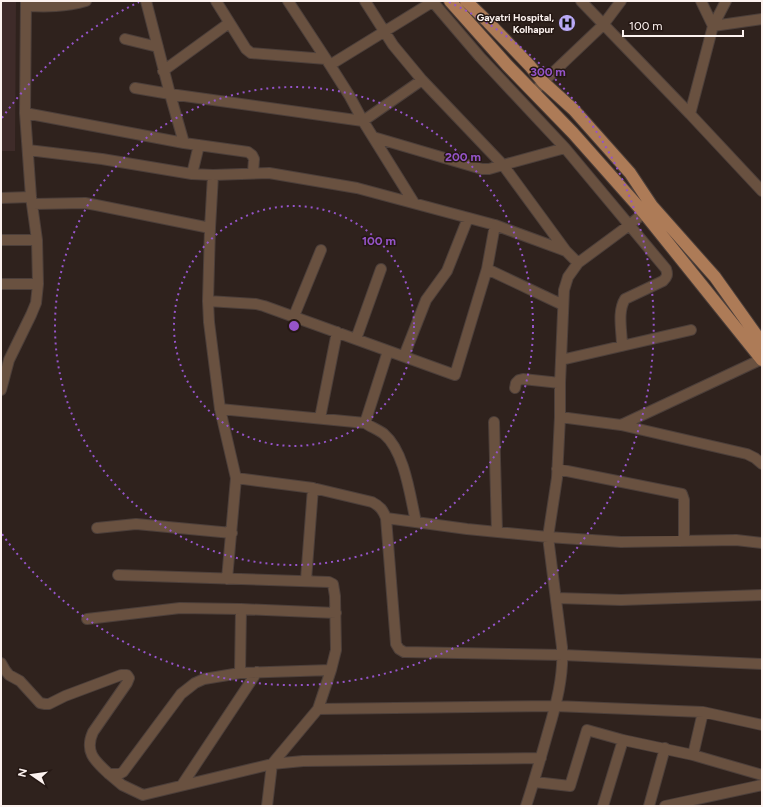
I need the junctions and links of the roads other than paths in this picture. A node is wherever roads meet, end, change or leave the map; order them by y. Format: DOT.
graph roads {
  1 [pos="86,1"];
  2 [pos="146,1"];
  3 [pos="216,1"];
  4 [pos="288,1"];
  5 [pos="364,1"];
  6 [pos="434,1"];
  7 [pos="450,1"];
  8 [pos="466,1"];
  9 [pos="580,1"];
  10 [pos="621,1"];
  11 [pos="701,1"];
  12 [pos="726,1"];
  13 [pos="26,4"];
  14 [pos="612,6"];
  15 [pos="762,19"];
  16 [pos="229,23"];
  17 [pos="603,25"];
  18 [pos="713,26"];
  19 [pos="384,32"];
  20 [pos="126,39"];
  21 [pos="158,47"];
  22 [pos="328,62"];
  23 [pos="163,71"];
  24 [pos="422,80"];
  25 [pos="542,82"];
  26 [pos="135,88"];
  27 [pos="534,92"];
  28 [pos="170,94"];
  29 [pos="25,113"];
  30 [pos="690,114"];
  31 [pos="363,121"];
  32 [pos="373,137"];
  33 [pos="184,143"];
  34 [pos="198,145"];
  35 [pos="565,148"];
  36 [pos="28,150"];
  37 [pos="503,165"];
  38 [pos="253,173"];
  39 [pos="192,174"];
  40 [pos="213,175"];
  41 [pos="762,191"];
  42 [pos="1,198"];
  43 [pos="32,200"];
  44 [pos="414,203"];
  45 [pos="648,210"];
  46 [pos="468,218"];
  47 [pos="496,225"];
  48 [pos="628,226"];
  49 [pos="210,228"];
  50 [pos="1,240"];
  51 [pos="36,240"];
  52 [pos="320,250"];
  53 [pos="566,251"];
  54 [pos="578,263"];
  55 [pos="487,268"];
  56 [pos="381,269"];
  57 [pos="1,284"];
  58 [pos="38,284"];
  59 [pos="208,301"];
  60 [pos="564,305"];
  61 [pos="294,316"];
  62 [pos="690,330"];
  63 [pos="337,332"];
  64 [pos="356,339"];
  65 [pos="762,343"];
  66 [pos="622,346"];
  67 [pos="388,351"];
  68 [pos="404,356"];
  69 [pos="762,359"];
  70 [pos="5,360"];
  71 [pos="561,360"];
  72 [pos="560,383"];
  73 [pos="515,388"];
  74 [pos="1,390"];
  75 [pos="220,409"];
  76 [pos="560,417"];
  77 [pos="320,418"];
  78 [pos="494,422"];
  79 [pos="365,423"];
  80 [pos="621,425"];
  81 [pos="762,464"];
  82 [pos="557,469"];
  83 [pos="236,478"];
  84 [pos="313,488"];
  85 [pos="386,518"];
  86 [pos="416,522"];
  87 [pos="97,528"];
  88 [pos="497,532"];
  89 [pos="232,534"];
  90 [pos="548,537"];
  91 [pos="684,540"];
  92 [pos="762,543"];
  93 [pos="118,575"];
  94 [pos="228,579"];
  95 [pos="306,580"];
  96 [pos="762,595"];
  97 [pos="556,598"];
  98 [pos="241,609"];
  99 [pos="336,613"];
  100 [pos="87,619"];
  101 [pos="563,655"];
  102 [pos="1,663"];
  103 [pos="762,664"];
  104 [pos="332,670"];
  105 [pos="257,672"];
  106 [pos="240,673"];
  107 [pos="556,706"];
  108 [pos="318,709"];
  109 [pos="703,712"];
  110 [pos="762,725"];
  111 [pos="623,740"];
  112 [pos="664,748"];
  113 [pos="693,754"];
  114 [pos="541,758"];
  115 [pos="272,764"];
  116 [pos="109,774"];
  117 [pos="762,775"];
  118 [pos="534,782"];
  119 [pos="182,785"];
  120 [pos="762,785"];
  121 [pos="267,806"];
  122 [pos="526,806"];
  123 [pos="603,806"];
  124 [pos="648,806"];
  125 [pos="665,806"];
  1 -- 13 [label="street"];
  2 -- 21 [label="street"];
  3 -- 16 [label="street"];
  4 -- 22 [label="street"];
  5 -- 19 [label="street"];
  6 -- 19 [label="street"];
  6 -- 35 [label="street"];
  7 -- 27 [label="main road"];
  8 -- 25 [label="main road"];
  9 -- 17 [label="street"];
  10 -- 14 [label="street"];
  11 -- 18 [label="street"];
  12 -- 18 [label="street"];
  13 -- 29 [label="street"];
  14 -- 17 [label="street"];
  15 -- 18 [label="street"];
  16 -- 22 [label="street"];
  16 -- 23 [label="street"];
  17 -- 25 [label="street"];
  17 -- 30 [label="street"];
  18 -- 30 [label="street"];
  19 -- 22 [label="street"];
  19 -- 24 [label="street"];
  20 -- 21 [label="street"];
  21 -- 23 [label="street"];
  22 -- 31 [label="street"];
  23 -- 28 [label="street"];
  24 -- 31 [label="street"];
  24 -- 37 [label="street"];
  25 -- 27 [label="street"];
  25 -- 45 [label="main road"];
  26 -- 28 [label="street"];
  27 -- 45 [label="main road"];
  28 -- 31 [label="street"];
  28 -- 33 [label="street"];
  29 -- 33 [label="street"];
  29 -- 36 [label="street"];
  30 -- 41 [label="street"];
  31 -- 32 [label="street"];
  32 -- 37 [label="street"];
  32 -- 44 [label="street"];
  33 -- 34 [label="street"];
  34 -- 38 [label="street"];
  34 -- 39 [label="street"];
  35 -- 37 [label="street"];
  35 -- 48 [label="street"];
  36 -- 39 [label="street"];
  36 -- 43 [label="street"];
  37 -- 53 [label="street"];
  38 -- 40 [label="street"];
  38 -- 44 [label="street"];
  39 -- 40 [label="street"];
  40 -- 49 [label="street"];
  42 -- 43 [label="street"];
  43 -- 49 [label="street"];
  43 -- 51 [label="street"];
  44 -- 46 [label="street"];
  45 -- 48 [label="street"];
  45 -- 65 [label="main road"];
  45 -- 69 [label="main road"];
  46 -- 47 [label="street"];
  46 -- 68 [label="street"];
  47 -- 53 [label="street"];
  47 -- 55 [label="street"];
  48 -- 54 [label="street"];
  48 -- 66 [label="street"];
  49 -- 59 [label="street"];
  50 -- 51 [label="street"];
  51 -- 58 [label="street"];
  52 -- 61 [label="street"];
  53 -- 54 [label="street"];
  54 -- 60 [label="street"];
  55 -- 60 [label="street"];
  55 -- 68 [label="street"];
  56 -- 64 [label="street"];
  57 -- 58 [label="street"];
  58 -- 70 [label="street"];
  59 -- 61 [label="street"];
  59 -- 75 [label="street"];
  60 -- 71 [label="street"];
  61 -- 63 [label="street"];
  62 -- 66 [label="street"];
  63 -- 64 [label="street"];
  63 -- 77 [label="street"];
  64 -- 67 [label="street"];
  66 -- 71 [label="street"];
  67 -- 68 [label="street"];
  67 -- 79 [label="street"];
  69 -- 80 [label="street"];
  70 -- 74 [label="street"];
  71 -- 72 [label="street"];
  72 -- 73 [label="street"];
  72 -- 76 [label="street"];
  75 -- 77 [label="street"];
  75 -- 83 [label="street"];
  76 -- 80 [label="street"];
  76 -- 82 [label="street"];
  77 -- 79 [label="street"];
  78 -- 88 [label="street"];
  79 -- 86 [label="street"];
  80 -- 81 [label="street"];
  82 -- 90 [label="street"];
  82 -- 91 [label="street"];
  83 -- 84 [label="street"];
  83 -- 89 [label="street"];
  84 -- 85 [label="street"];
  84 -- 95 [label="street"];
  85 -- 86 [label="street"];
  85 -- 101 [label="street"];
  86 -- 88 [label="street"];
  87 -- 89 [label="street"];
  88 -- 90 [label="street"];
  89 -- 94 [label="street"];
  90 -- 91 [label="street"];
  90 -- 97 [label="street"];
  91 -- 92 [label="street"];
  93 -- 94 [label="street"];
  94 -- 95 [label="street"];
  95 -- 99 [label="street"];
  96 -- 97 [label="street"];
  97 -- 101 [label="street"];
  98 -- 99 [label="street"];
  98 -- 100 [label="street"];
  98 -- 106 [label="street"];
  99 -- 104 [label="street"];
  101 -- 103 [label="street"];
  101 -- 107 [label="street"];
  102 -- 116 [label="street"];
  104 -- 105 [label="street"];
  104 -- 108 [label="street"];
  105 -- 106 [label="street"];
  105 -- 119 [label="street"];
  106 -- 116 [label="street"];
  107 -- 108 [label="street"];
  107 -- 109 [label="street"];
  107 -- 114 [label="street"];
  108 -- 115 [label="street"];
  109 -- 110 [label="street"];
  109 -- 113 [label="street"];
  111 -- 112 [label="street"];
  111 -- 118 [label="street"];
  111 -- 123 [label="street"];
  112 -- 113 [label="street"];
  112 -- 124 [label="street"];
  113 -- 117 [label="street"];
  114 -- 115 [label="street"];
  114 -- 118 [label="street"];
  115 -- 119 [label="street"];
  115 -- 121 [label="street"];
  116 -- 119 [label="street"];
  118 -- 122 [label="street"];
  120 -- 125 [label="street"];
}
